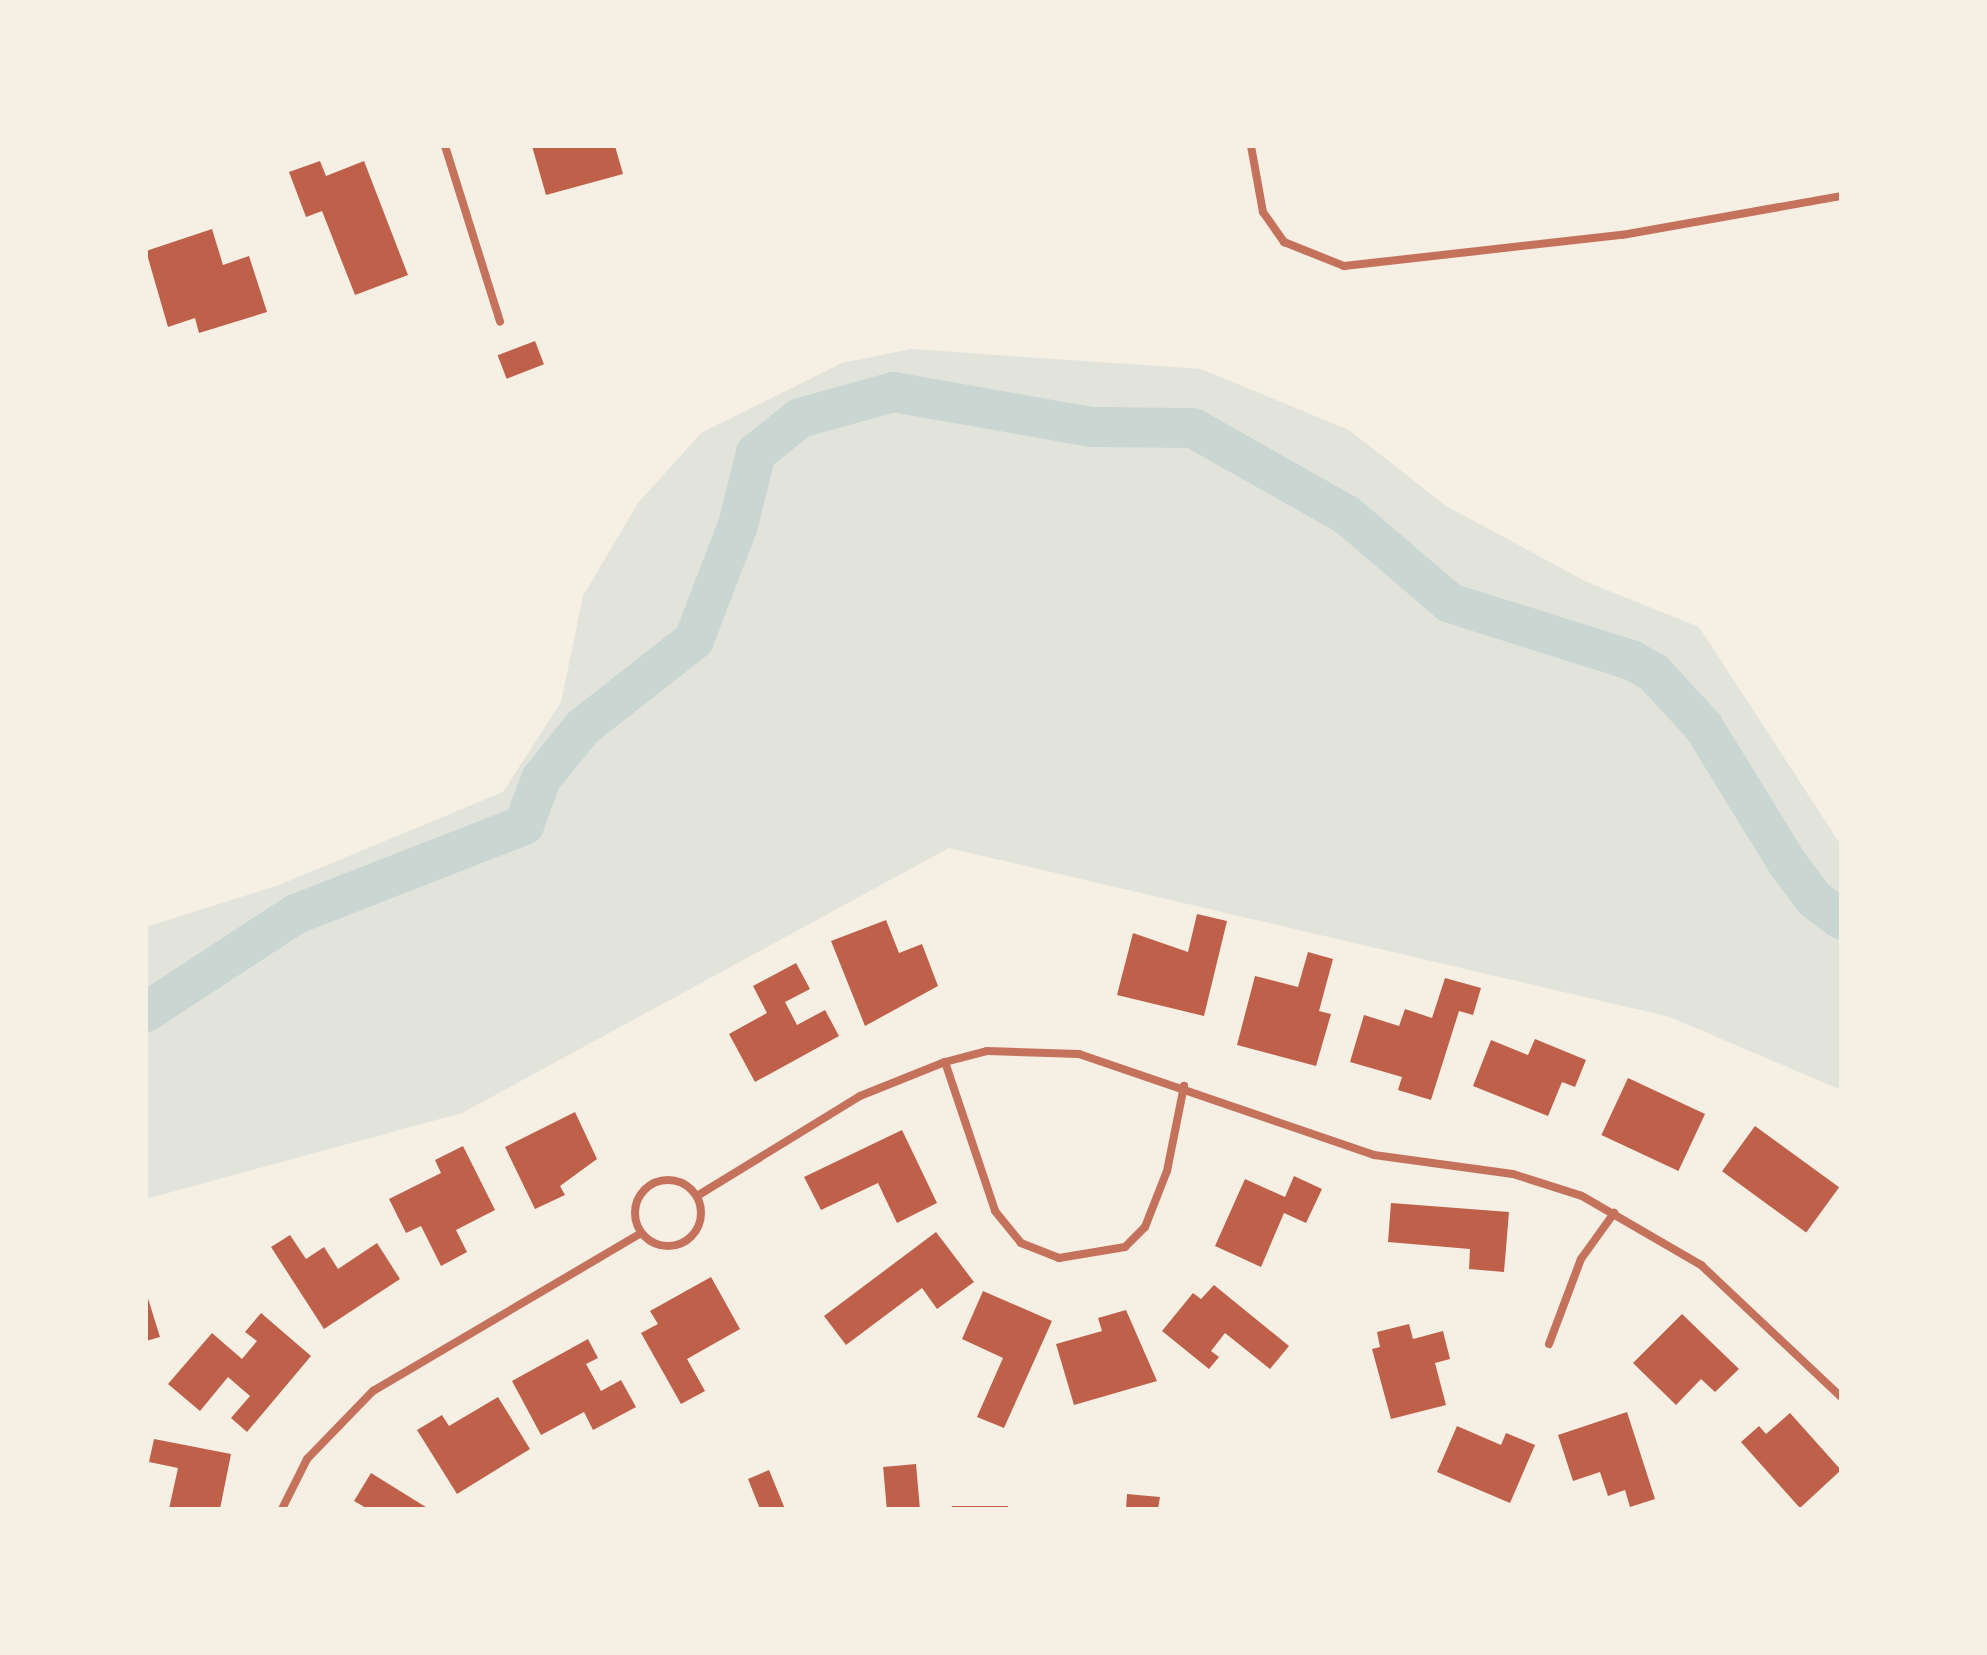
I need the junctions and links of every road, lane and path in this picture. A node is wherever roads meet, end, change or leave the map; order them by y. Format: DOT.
graph roads {
  1 [pos="445,146"];
  2 [pos="1251,146"];
  3 [pos="1841,196"];
  4 [pos="500,322"];
  5 [pos="945,1062"];
  6 [pos="1184,1086"];
  7 [pos="697,1196"];
  8 [pos="1614,1213"];
  9 [pos="641,1233"];
  10 [pos="1549,1344"];
  11 [pos="1841,1397"];
  12 [pos="282,1509"];
  1 -- 4 [label="street"];
  2 -- 3 [label="street"];
  5 -- 6 [label="street"];
  5 -- 6 [label="street"];
  5 -- 7 [label="street"];
  6 -- 8 [label="street"];
  7 -- 9 [label="street"];
  7 -- 9 [label="street"];
  8 -- 10 [label="street"];
  8 -- 11 [label="street"];
  9 -- 12 [label="street"];
}
